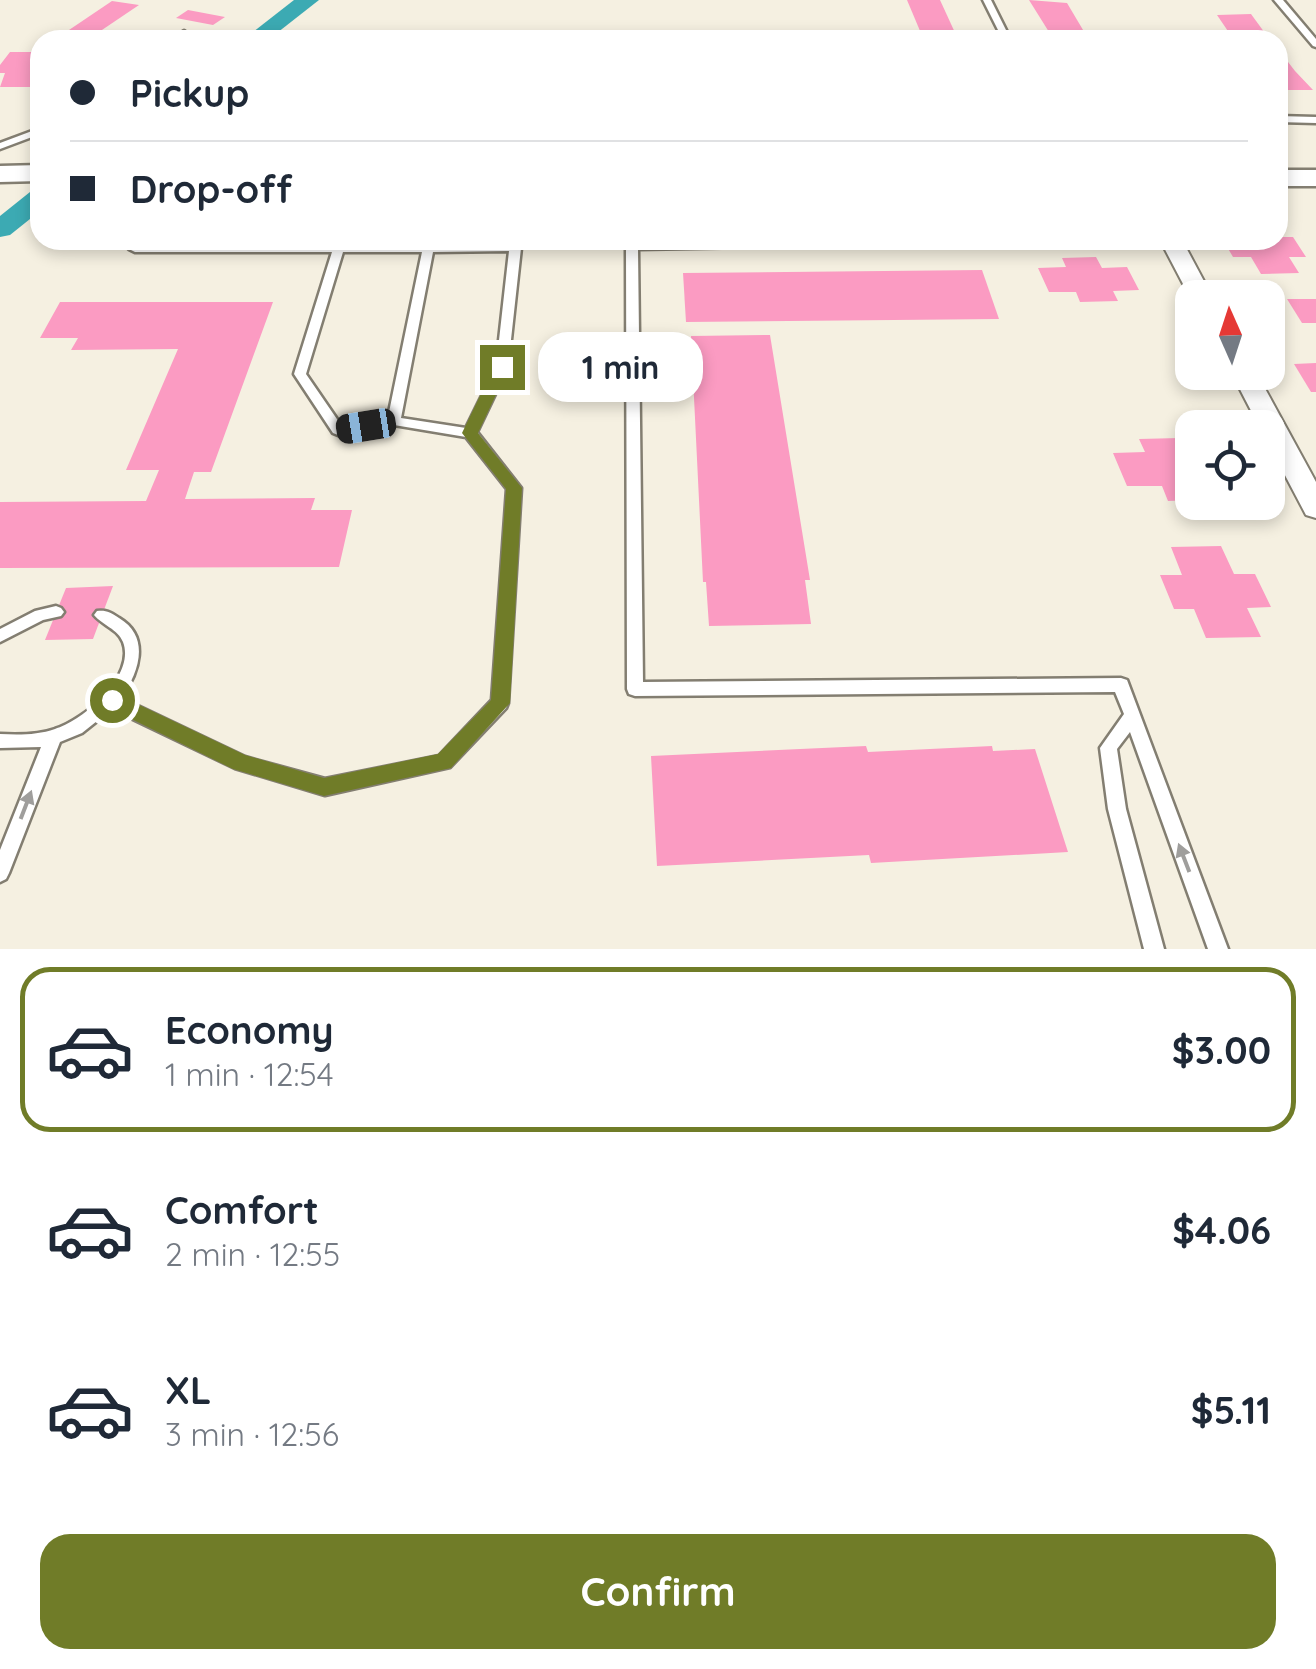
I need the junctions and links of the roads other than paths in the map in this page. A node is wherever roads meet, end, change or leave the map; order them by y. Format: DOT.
graph roads {
  1 [pos="988,0"];
  2 [pos="1278,0"];
  3 [pos="1002,30"];
  4 [pos="1316,44"];
  5 [pos="1288,120"];
  6 [pos="1316,120"];
  7 [pos="30,135"];
  8 [pos="0,146"];
  9 [pos="1288,178"];
  10 [pos="1316,178"];
  11 [pos="338,250"];
  12 [pos="428,250"];
  13 [pos="515,250"];
  14 [pos="632,250"];
  15 [pos="1176,250"];
  16 [pos="1192,280"];
  17 [pos="1253,390"];
  18 [pos="394,421"];
  19 [pos="470,433"];
  20 [pos="1316,508"];
  21 [pos="56,612"];
  22 [pos="102,615"];
  23 [pos="0,636"];
  24 [pos="112,700"];
  25 [pos="1131,716"];
  26 [pos="53,738"];
  27 [pos="0,741"];
  28 [pos="0,873"];
  29 [pos="1154,949"];
  30 [pos="1218,949"];
  1 -- 3 [label="lane"];
  2 -- 4 [label="lane"];
  5 -- 6 [label="lane"];
  7 -- 8 [label="lane"];
  9 -- 10 [label="street"];
  11 -- 18 [label="lane"];
  12 -- 18 [label="lane"];
  13 -- 19 [label="lane"];
  14 -- 25 [label="lane"];
  15 -- 16 [label="street"];
  17 -- 20 [label="street"];
  18 -- 19 [label="lane"];
  19 -- 24 [label="lane"];
  21 -- 23 [label="lane"];
  22 -- 24 [label="lane"];
  24 -- 26 [label="lane"];
  25 -- 29 [label="lane"];
  30 -- 25 [label="lane, one-way"];
  26 -- 27 [label="lane"];
  28 -- 26 [label="lane, one-way"];
}
